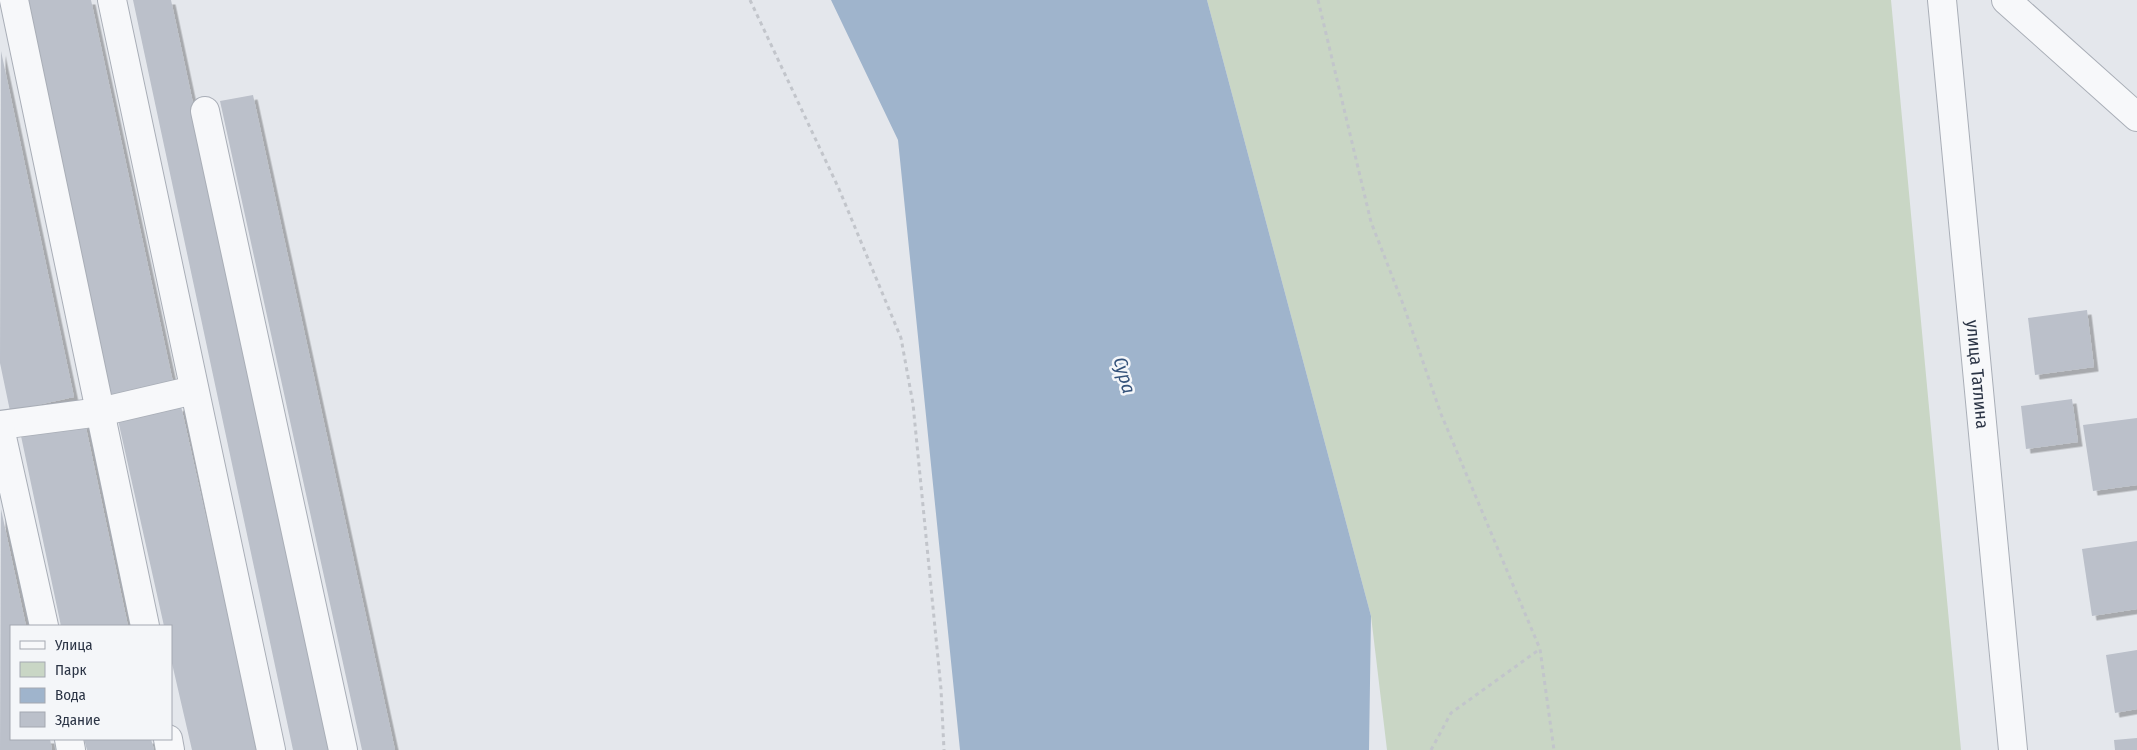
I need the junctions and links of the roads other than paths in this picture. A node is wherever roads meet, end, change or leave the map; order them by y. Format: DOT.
graph roads {
  1 [pos="14,0"];
  2 [pos="112,0"];
  3 [pos="1942,0"];
  4 [pos="2006,0"];
  5 [pos="204,111"];
  6 [pos="2137,116"];
  7 [pos="194,390"];
  8 [pos="100,412"];
  9 [pos="0,427"];
  10 [pos="44,625"];
  11 [pos="145,625"];
  12 [pos="271,750"];
  13 [pos="342,750"];
  14 [pos="2013,750"];
  1 -- 8 [label="street"];
  2 -- 7 [label="street"];
  3 -- 14 [label="street, улица Татлина"];
  4 -- 6 [label="street"];
  5 -- 13 [label="street"];
  7 -- 8 [label="street"];
  7 -- 12 [label="street"];
  8 -- 9 [label="street"];
  8 -- 11 [label="street"];
  9 -- 10 [label="street"];
}
